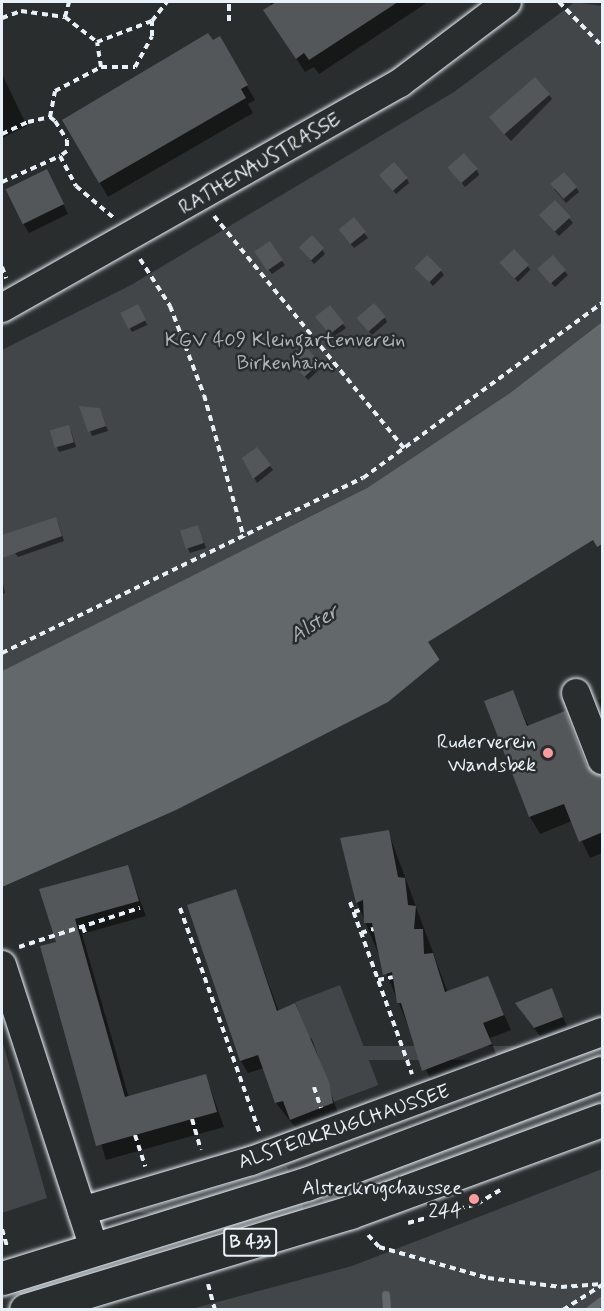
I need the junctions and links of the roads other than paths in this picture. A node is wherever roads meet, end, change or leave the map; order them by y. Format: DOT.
graph roads {
  1 [pos="507,2"];
  2 [pos="2,308"];
  3 [pos="576,693"];
  4 [pos="603,760"];
  5 [pos="7,958"];
  6 [pos="603,1032"];
  7 [pos="603,1073"];
  8 [pos="603,1120"];
  9 [pos="82,1211"];
  10 [pos="94,1251"];
  11 [pos="5,1263"];
  12 [pos="26,1310"];
  1 -- 2 [label="street, RATHENAUSTRASSE"];
  3 -- 4 [label="street"];
  5 -- 9 [label="street"];
  6 -- 9 [label="street, ALSTERKRUGCHAUSSEE"];
  7 -- 10 [label="main road, ALSTERKRUGCHAUSSEE"];
  8 -- 12 [label="main road, B 433"];
  9 -- 10 [label="street"];
  10 -- 11 [label="main road, ALSTERKRUGCHAUSSEE"];
}
